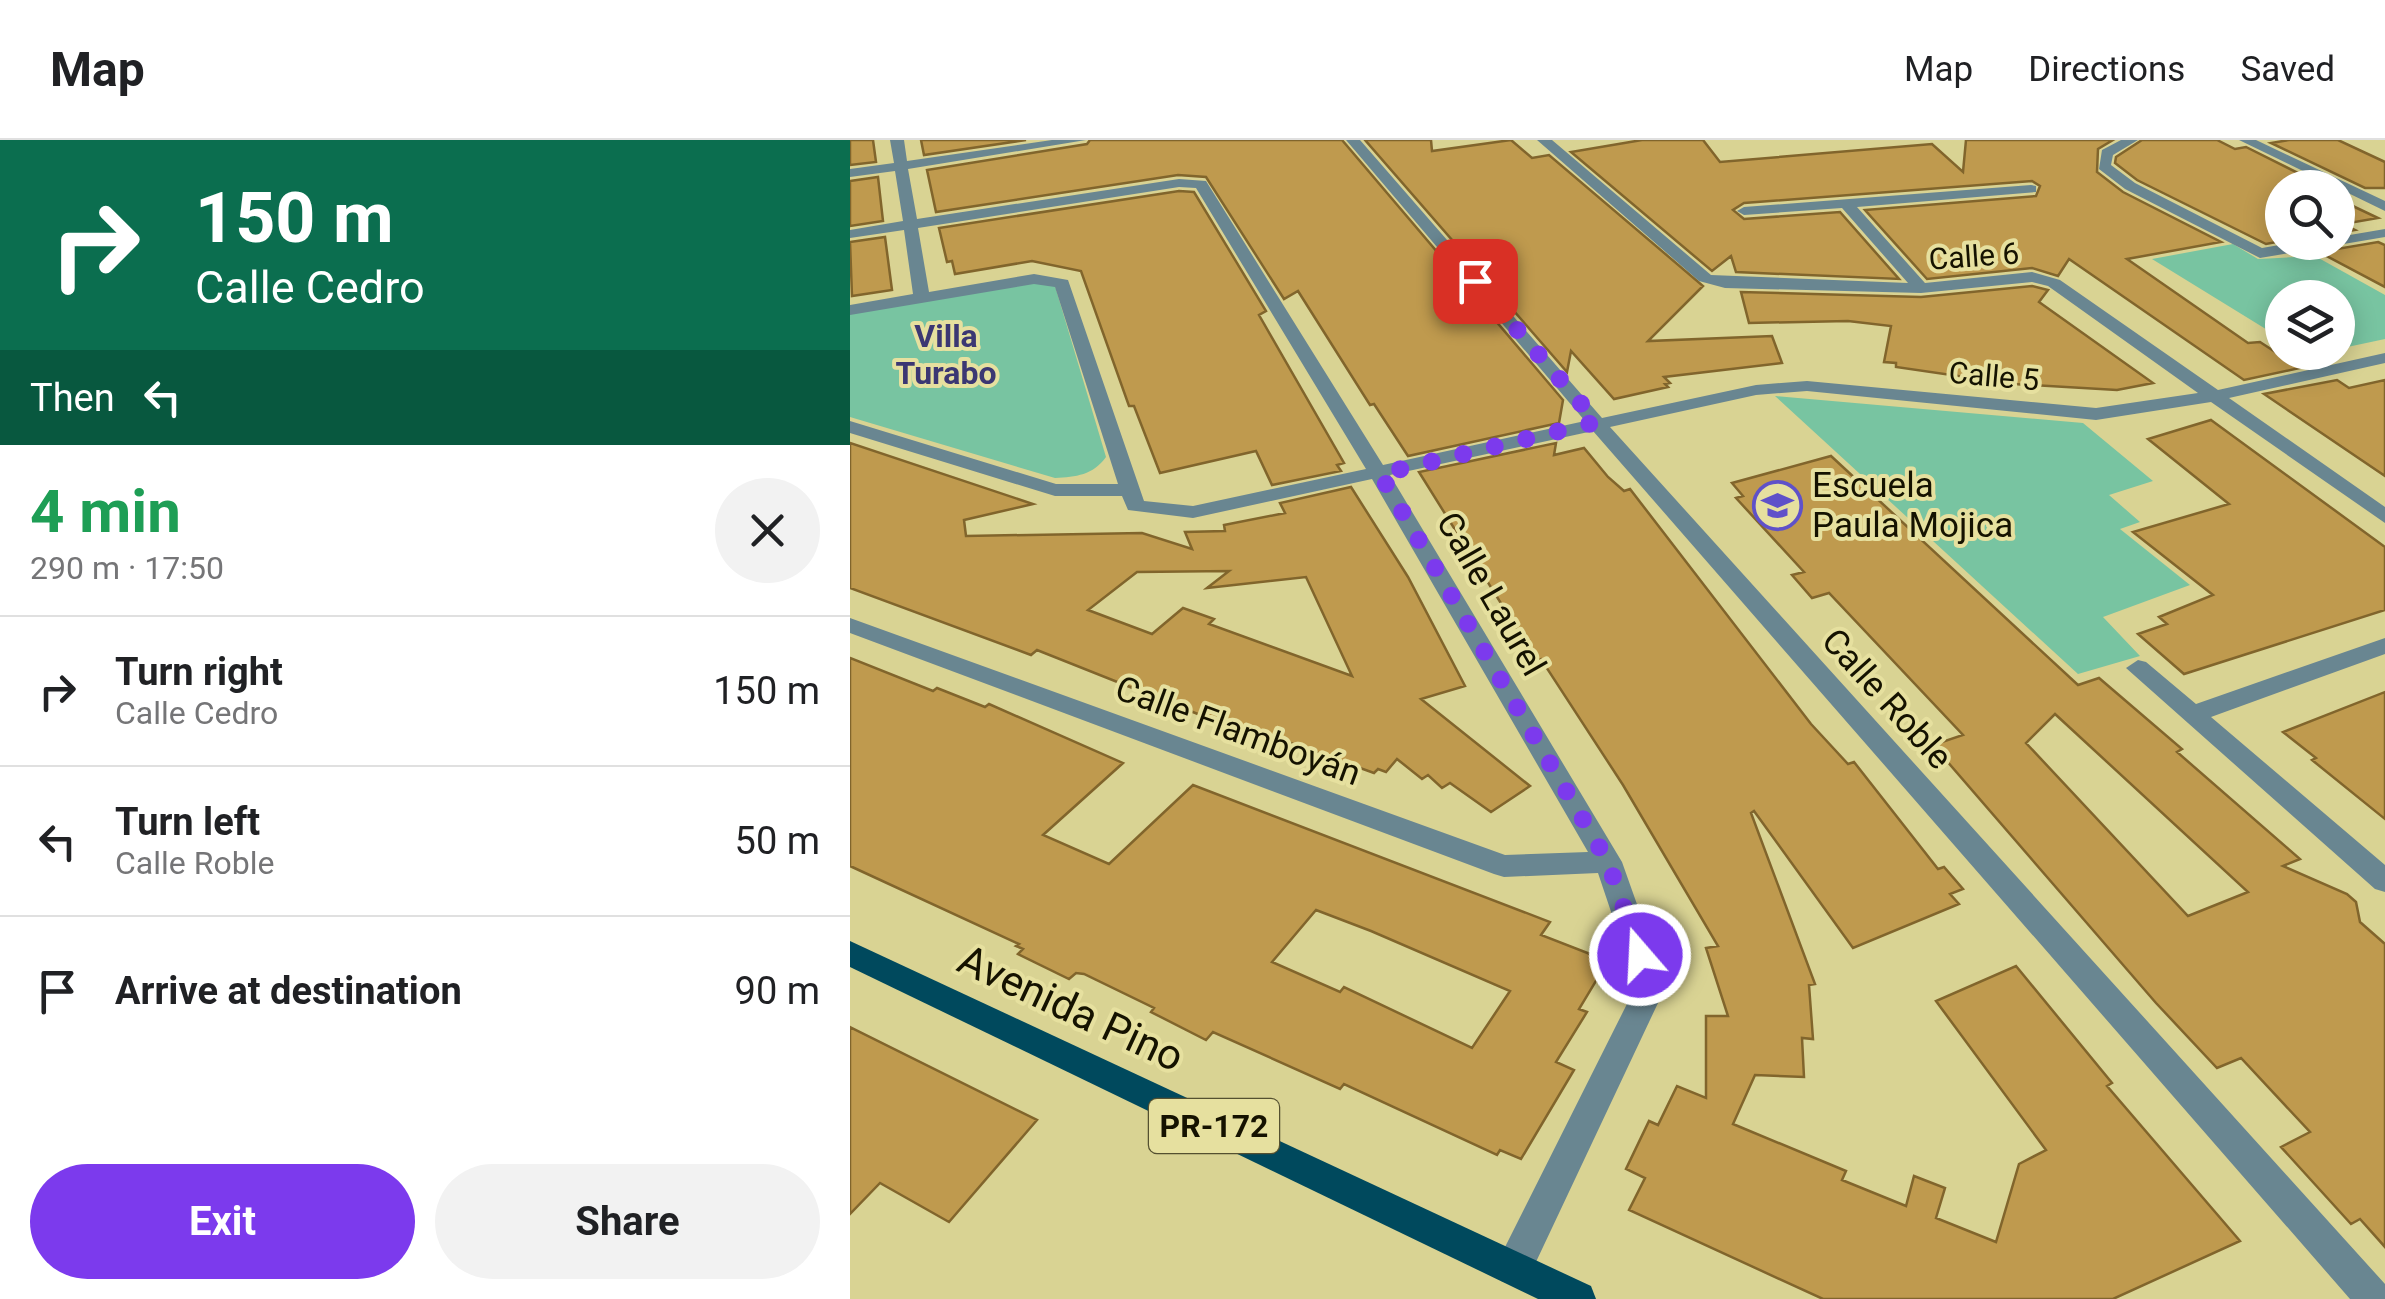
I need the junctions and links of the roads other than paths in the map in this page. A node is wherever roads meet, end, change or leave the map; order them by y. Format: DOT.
graph roads {
  1 [pos="897,140"];
  2 [pos="1079,140"];
  3 [pos="1353,140"];
  4 [pos="1544,140"];
  5 [pos="2131,140"];
  6 [pos="2246,140"];
  7 [pos="900,166"];
  8 [pos="850,173"];
  9 [pos="2031,189"];
  10 [pos="1846,203"];
  11 [pos="2385,207"];
  12 [pos="1744,212"];
  13 [pos="910,225"];
  14 [pos="2385,233"];
  15 [pos="850,234"];
  16 [pos="2355,237"];
  17 [pos="2265,252"];
  18 [pos="1921,288"];
  19 [pos="922,297"];
  20 [pos="850,310"];
  21 [pos="2385,358"];
  22 [pos="2216,396"];
  23 [pos="1597,422"];
  24 [pos="850,427"];
  25 [pos="1380,474"];
  26 [pos="1126,490"];
  27 [pos="2385,516"];
  28 [pos="850,625"];
  29 [pos="2385,646"];
  30 [pos="2138,668"];
  31 [pos="2193,714"];
  32 [pos="1608,862"];
  33 [pos="2385,880"];
  34 [pos="850,953"];
  35 [pos="1514,1268"];
  36 [pos="1578,1299"];
  37 [pos="2374,1299"];
  1 -- 7 [label="street"];
  2 -- 7 [label="street"];
  3 -- 23 [label="street, Calle Roble"];
  4 -- 18 [label="street, Calle 6"];
  5 -- 17 [label="street"];
  6 -- 11 [label="street"];
  7 -- 8 [label="street"];
  7 -- 13 [label="street"];
  9 -- 10 [label="street"];
  10 -- 12 [label="street"];
  10 -- 18 [label="street"];
  13 -- 15 [label="street, Calle Laurel"];
  13 -- 19 [label="street"];
  13 -- 25 [label="street, Calle Laurel"];
  14 -- 16 [label="street"];
  18 -- 22 [label="street, Calle 6"];
  19 -- 20 [label="street"];
  19 -- 26 [label="street"];
  21 -- 22 [label="street, Calle 5"];
  22 -- 23 [label="street, Calle 5"];
  22 -- 27 [label="street, Calle 6"];
  23 -- 25 [label="street, Calle 5"];
  23 -- 37 [label="street, Calle Roble"];
  24 -- 26 [label="street"];
  25 -- 26 [label="street, Calle 5"];
  25 -- 32 [label="street, Calle Laurel"];
  28 -- 32 [label="street, Calle Flamboyán"];
  29 -- 31 [label="street"];
  30 -- 31 [label="street"];
  31 -- 33 [label="street"];
  32 -- 35 [label="street, Calle Laurel"];
  34 -- 35 [label="main road, Avenida Pino / PR-172"];
  35 -- 36 [label="main road, Avenida Pino / PR-172"];
}
